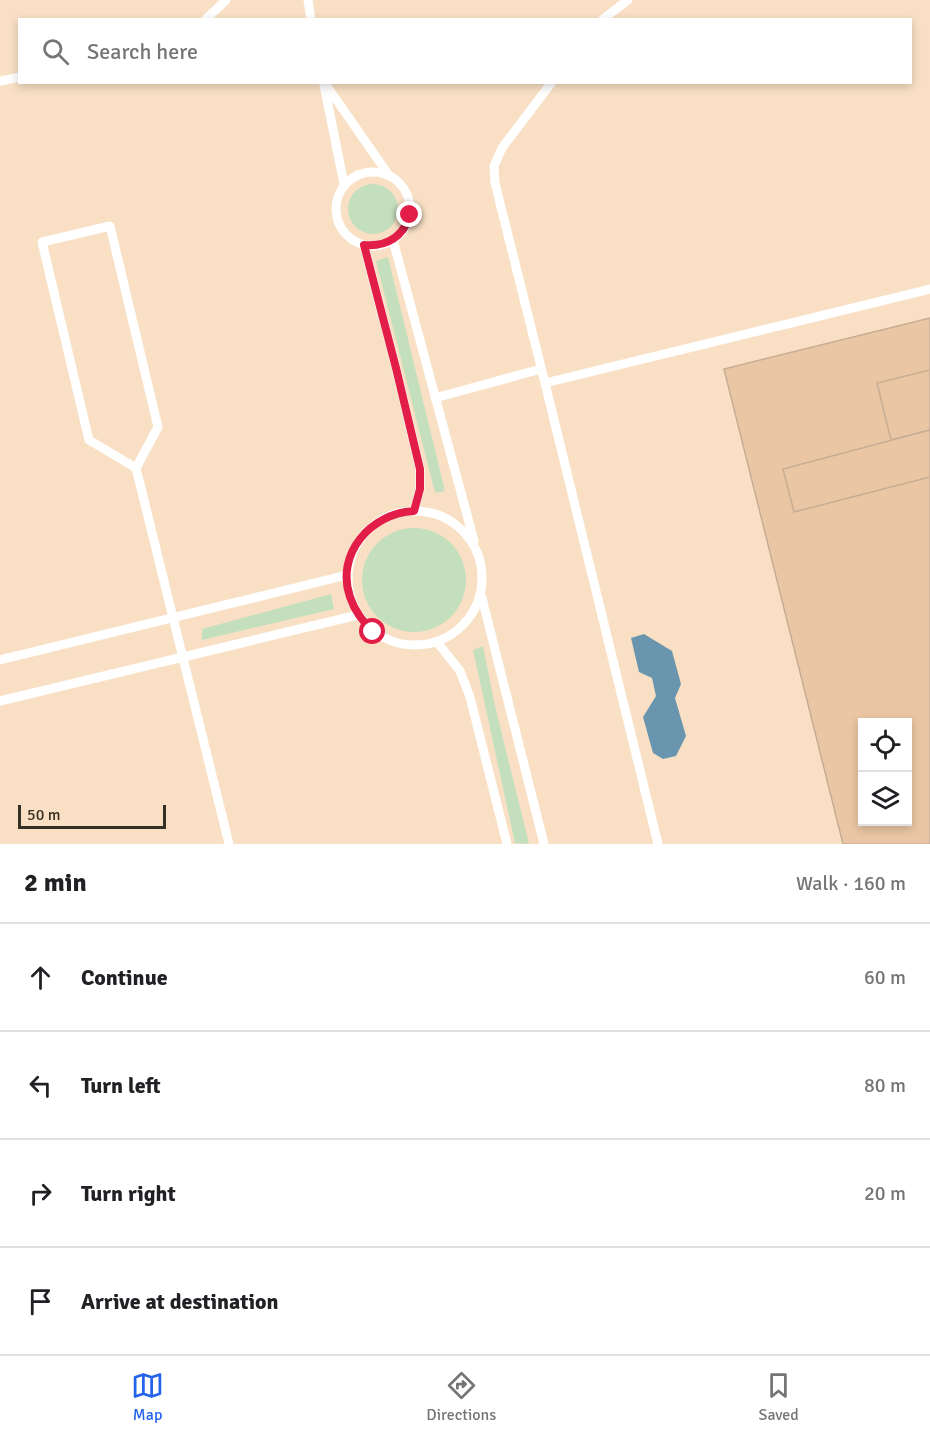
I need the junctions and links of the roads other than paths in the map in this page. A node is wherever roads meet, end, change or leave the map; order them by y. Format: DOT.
graph roads {
  1 [pos="226,0"];
  2 [pos="308,0"];
  3 [pos="628,0"];
  4 [pos="207,18"];
  5 [pos="311,18"];
  6 [pos="605,18"];
  7 [pos="18,77"];
  8 [pos="0,81"];
  9 [pos="324,84"];
  10 [pos="325,84"];
  11 [pos="550,84"];
  12 [pos="388,174"];
  13 [pos="344,184"];
  14 [pos="393,240"];
  15 [pos="364,245"];
  16 [pos="930,288"];
  17 [pos="541,369"];
  18 [pos="545,383"];
  19 [pos="435,398"];
  20 [pos="136,468"];
  21 [pos="414,511"];
  22 [pos="476,550"];
  23 [pos="347,575"];
  24 [pos="481,594"];
  25 [pos="358,615"];
  26 [pos="173,618"];
  27 [pos="437,642"];
  28 [pos="183,657"];
  29 [pos="0,660"];
  30 [pos="0,701"];
  31 [pos="229,844"];
  32 [pos="507,844"];
  33 [pos="543,844"];
  34 [pos="658,844"];
  1 -- 4 [label="lane"];
  2 -- 5 [label="lane"];
  3 -- 6 [label="lane"];
  7 -- 8 [label="lane"];
  9 -- 13 [label="lane"];
  10 -- 12 [label="lane"];
  11 -- 17 [label="lane"];
  12 -- 13 [label="lane"];
  12 -- 14 [label="lane"];
  13 -- 15 [label="lane"];
  14 -- 15 [label="lane"];
  14 -- 19 [label="lane"];
  15 -- 21 [label="lane"];
  16 -- 18 [label="lane"];
  17 -- 18 [label="lane"];
  17 -- 19 [label="lane"];
  18 -- 34 [label="lane"];
  19 -- 22 [label="lane"];
  20 -- 20 [label="lane"];
  20 -- 26 [label="lane"];
  21 -- 22 [label="lane"];
  21 -- 23 [label="lane"];
  22 -- 24 [label="lane"];
  23 -- 25 [label="lane"];
  23 -- 26 [label="lane"];
  24 -- 27 [label="lane"];
  24 -- 33 [label="lane"];
  25 -- 27 [label="lane"];
  25 -- 28 [label="lane"];
  26 -- 28 [label="lane"];
  26 -- 29 [label="lane"];
  27 -- 32 [label="lane"];
  28 -- 30 [label="lane"];
  28 -- 31 [label="lane"];
}
